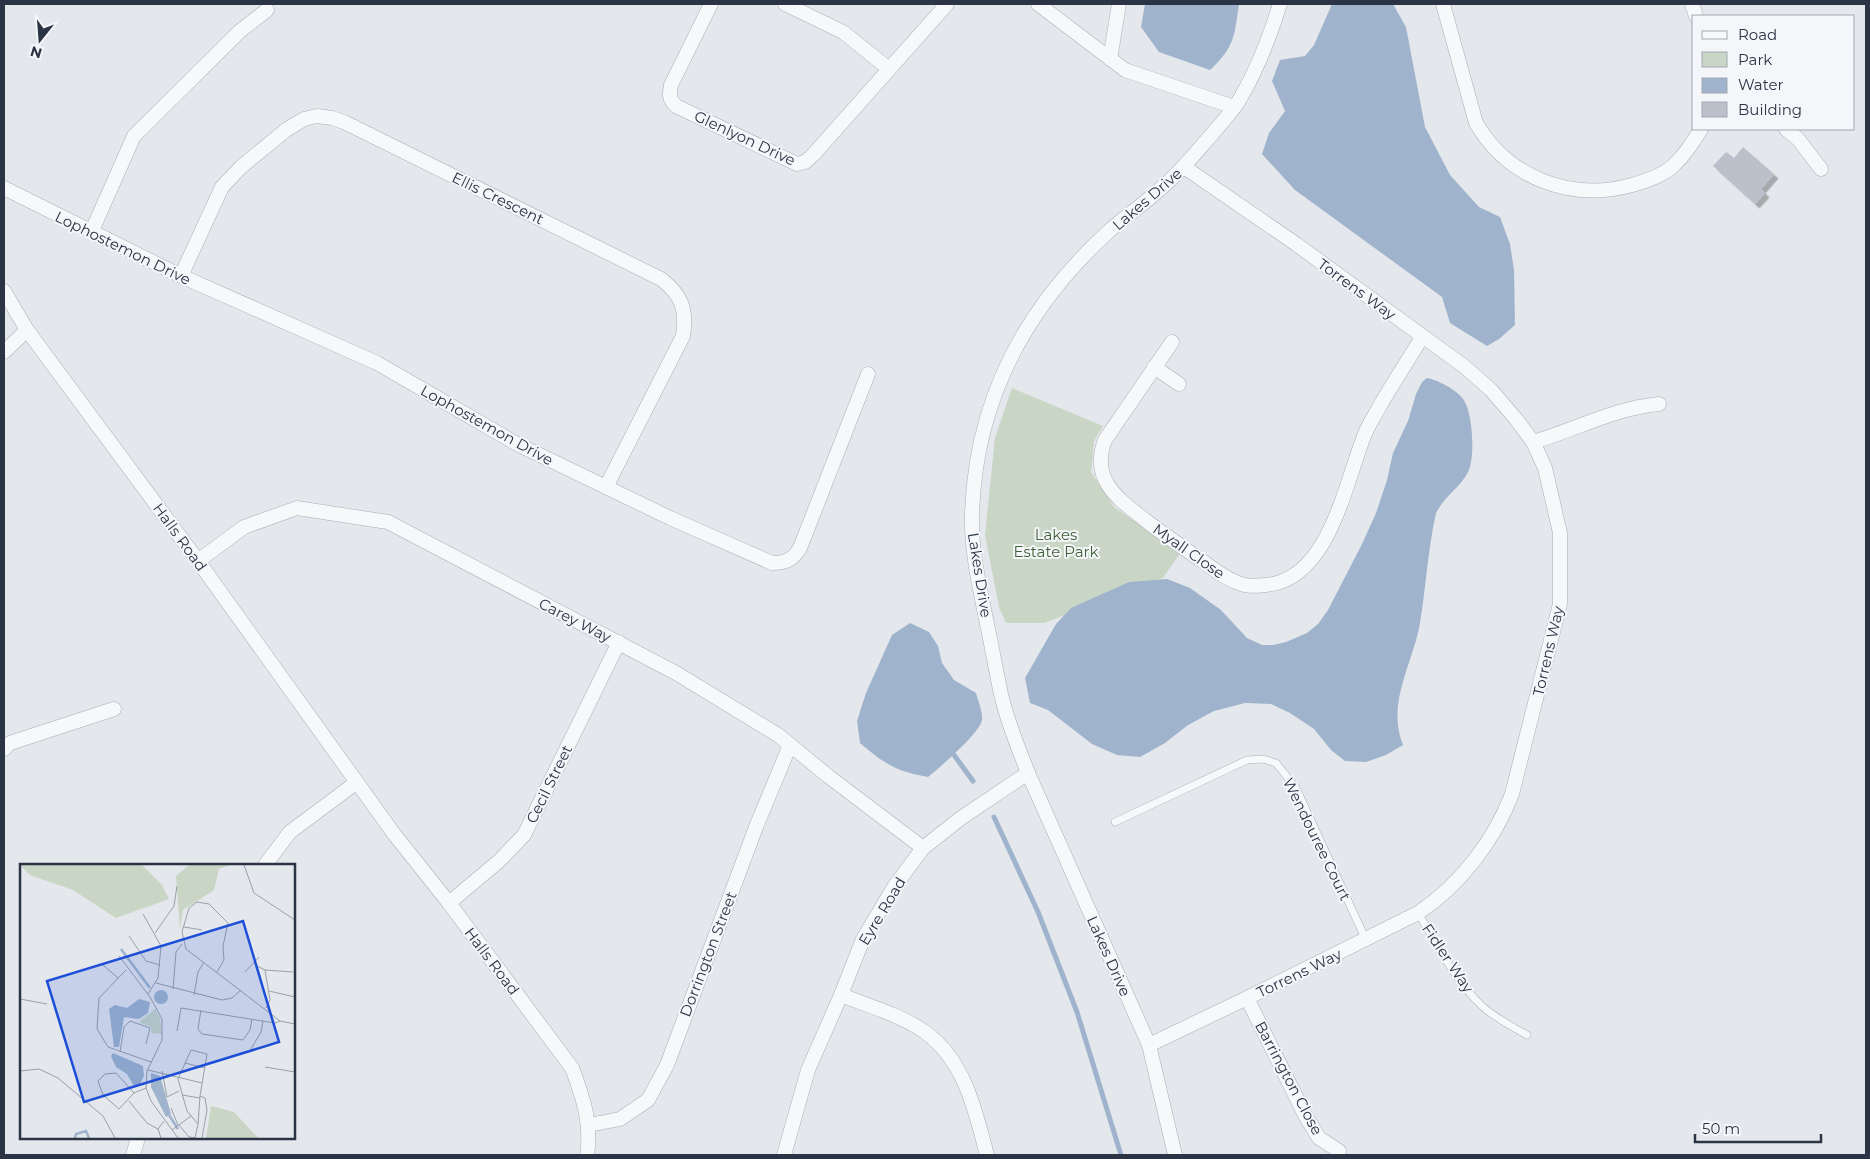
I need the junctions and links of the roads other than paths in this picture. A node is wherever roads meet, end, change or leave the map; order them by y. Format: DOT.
graph roads {
  1 [pos="710,4"];
  2 [pos="785,4"];
  3 [pos="947,4"];
  4 [pos="1038,4"];
  5 [pos="1119,4"];
  6 [pos="1280,4"];
  7 [pos="1443,4"];
  8 [pos="267,10"];
  9 [pos="1110,58"];
  10 [pos="889,69"];
  11 [pos="1234,107"];
  12 [pos="1700,130"];
  13 [pos="1787,130"];
  14 [pos="1184,167"];
  15 [pos="1821,169"];
  16 [pos="4,188"];
  17 [pos="91,233"];
  18 [pos="181,276"];
  19 [pos="4,291"];
  20 [pos="28,330"];
  21 [pos="1422,337"];
  22 [pos="1172,342"];
  23 [pos="4,352"];
  24 [pos="1154,368"];
  25 [pos="868,374"];
  26 [pos="1179,384"];
  27 [pos="1659,404"];
  28 [pos="1534,442"];
  29 [pos="606,487"];
  30 [pos="198,561"];
  31 [pos="619,642"];
  32 [pos="114,709"];
  33 [pos="6,743"];
  34 [pos="790,745"];
  35 [pos="1028,773"];
  36 [pos="356,782"];
  37 [pos="1116,822"];
  38 [pos="923,848"];
  39 [pos="266,864"];
  40 [pos="450,903"];
  41 [pos="1418,913"];
  42 [pos="1366,940"];
  43 [pos="841,995"];
  44 [pos="1247,998"];
  45 [pos="1527,1035"];
  46 [pos="1149,1045"];
  47 [pos="589,1125"];
  48 [pos="138,1139"];
  49 [pos="1339,1151"];
  50 [pos="133,1155"];
  51 [pos="587,1155"];
  52 [pos="784,1155"];
  53 [pos="987,1155"];
  54 [pos="1175,1155"];
  1 -- 10 [label="street, Glenlyon Drive"];
  2 -- 10 [label="street"];
  3 -- 10 [label="street, Glenlyon Drive"];
  4 -- 9 [label="street"];
  5 -- 9 [label="street"];
  6 -- 11 [label="street, Lakes Drive"];
  7 -- 12 [label="street"];
  8 -- 17 [label="street"];
  9 -- 11 [label="street"];
  11 -- 14 [label="street, Lakes Drive"];
  13 -- 15 [label="street"];
  14 -- 21 [label="street, Torrens Way"];
  14 -- 35 [label="street, Lakes Drive"];
  16 -- 17 [label="street, Lophostemon Drive"];
  17 -- 18 [label="street, Lophostemon Drive"];
  18 -- 29 [label="street, Lophostemon Drive"];
  18 -- 29 [label="street, Ellis Crescent"];
  19 -- 20 [label="street, Halls Road"];
  20 -- 23 [label="street"];
  20 -- 30 [label="street, Halls Road"];
  21 -- 24 [label="street, Myall Close"];
  21 -- 28 [label="street, Torrens Way"];
  22 -- 24 [label="street, Myall Close"];
  24 -- 26 [label="street"];
  25 -- 29 [label="street, Lophostemon Drive"];
  27 -- 28 [label="street"];
  28 -- 41 [label="street, Torrens Way"];
  30 -- 31 [label="street, Carey Way"];
  30 -- 36 [label="street, Halls Road"];
  31 -- 34 [label="street, Carey Way"];
  31 -- 40 [label="street, Cecil Street"];
  32 -- 33 [label="street"];
  34 -- 38 [label="street, Carey Way"];
  34 -- 47 [label="street, Dorrington Street"];
  35 -- 38 [label="street, Eyre Road"];
  35 -- 46 [label="street, Lakes Drive"];
  36 -- 39 [label="street"];
  36 -- 40 [label="street, Halls Road"];
  37 -- 42 [label="lane, Wendouree Court"];
  38 -- 43 [label="street, Eyre Road"];
  40 -- 47 [label="street, Halls Road"];
  41 -- 42 [label="street, Torrens Way"];
  41 -- 45 [label="lane, Fidler Way"];
  42 -- 44 [label="street, Torrens Way"];
  43 -- 52 [label="street, Eyre Road"];
  43 -- 53 [label="street"];
  44 -- 46 [label="street, Torrens Way"];
  44 -- 49 [label="street, Barrington Close"];
  46 -- 54 [label="street, Lakes Drive"];
  47 -- 51 [label="street, Halls Road"];
  48 -- 50 [label="street"];
}
